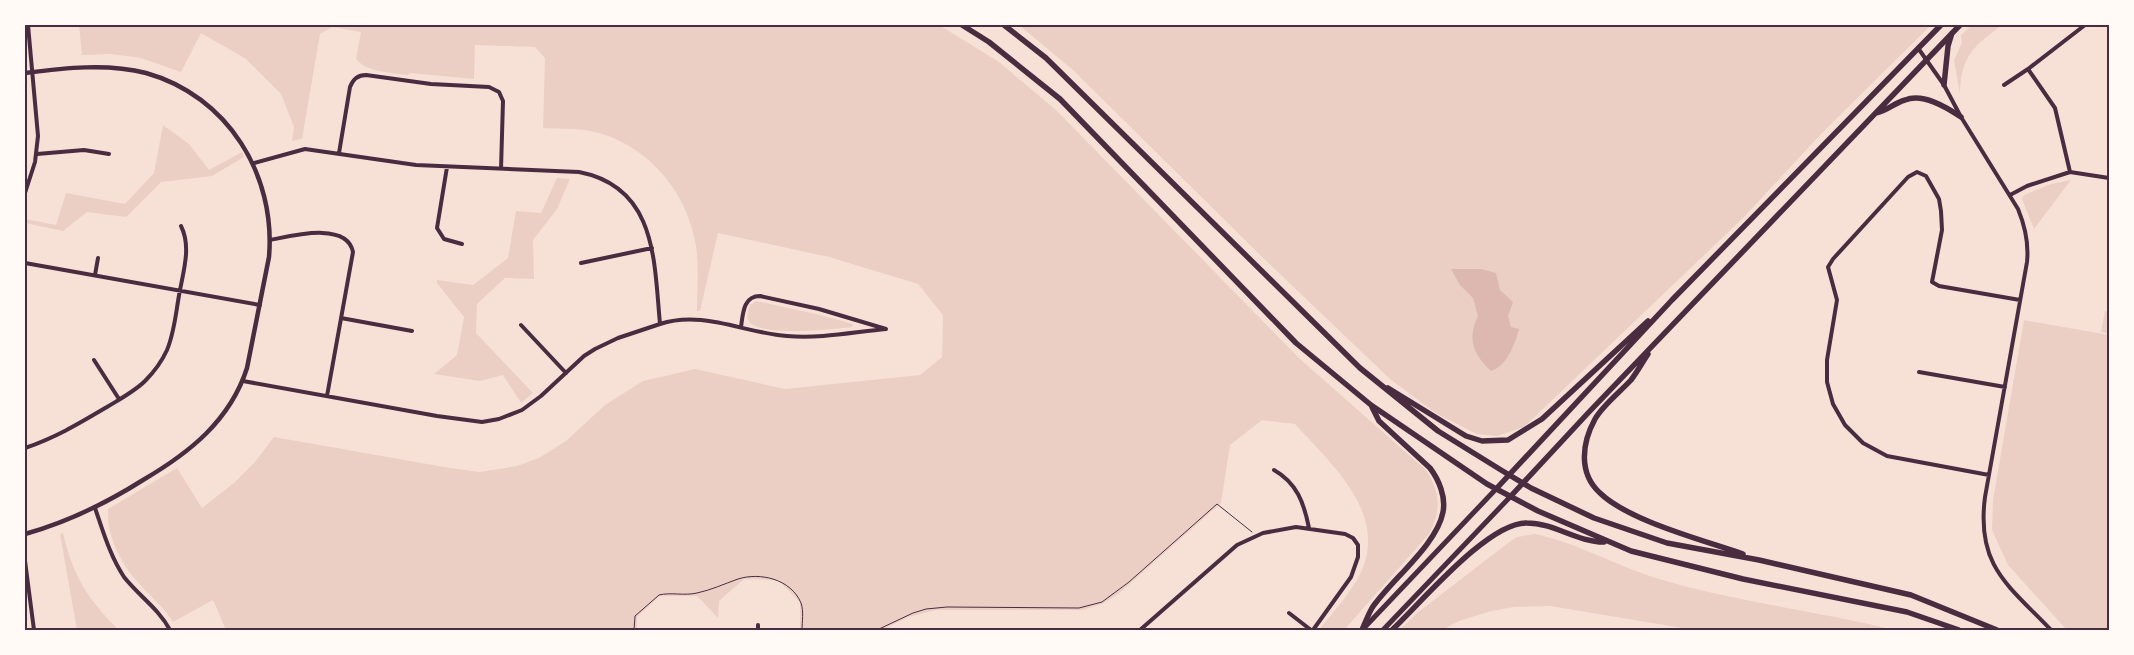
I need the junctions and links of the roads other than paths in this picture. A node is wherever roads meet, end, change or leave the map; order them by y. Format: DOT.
graph roads {
  1 [pos="28,25"];
  2 [pos="962,25"];
  3 [pos="1004,25"];
  4 [pos="1940,25"];
  5 [pos="1960,25"];
  6 [pos="2085,25"];
  7 [pos="1953,32"];
  8 [pos="1917,47"];
  9 [pos="1926,58"];
  10 [pos="2028,69"];
  11 [pos="25,72"];
  12 [pos="31,72"];
  13 [pos="1944,85"];
  14 [pos="2004,85"];
  15 [pos="1876,113"];
  16 [pos="1961,117"];
  17 [pos="338,153"];
  18 [pos="36,154"];
  19 [pos="109,154"];
  20 [pos="254,163"];
  21 [pos="447,168"];
  22 [pos="500,170"];
  23 [pos="2070,172"];
  24 [pos="2109,178"];
  25 [pos="25,193"];
  26 [pos="2010,196"];
  27 [pos="181,226"];
  28 [pos="270,240"];
  29 [pos="462,244"];
  30 [pos="652,248"];
  31 [pos="98,258"];
  32 [pos="25,263"];
  33 [pos="581,263"];
  34 [pos="95,275"];
  35 [pos="180,290"];
  36 [pos="1672,300"];
  37 [pos="2020,300"];
  38 [pos="260,305"];
  39 [pos="341,318"];
  40 [pos="660,324"];
  41 [pos="521,325"];
  42 [pos="740,327"];
  43 [pos="412,330"];
  44 [pos="1656,342"];
  45 [pos="94,360"];
  46 [pos="1920,372"];
  47 [pos="566,373"];
  48 [pos="243,381"];
  49 [pos="1378,383"];
  50 [pos="2005,387"];
  51 [pos="327,396"];
  52 [pos="119,399"];
  53 [pos="1371,405"];
  54 [pos="25,448"];
  55 [pos="1274,470"];
  56 [pos="1509,475"];
  57 [pos="1988,476"];
  58 [pos="1522,483"];
  59 [pos="1496,489"];
  60 [pos="1510,497"];
  61 [pos="95,508"];
  62 [pos="1309,528"];
  63 [pos="25,534"];
  64 [pos="1608,542"];
  65 [pos="1759,560"];
  66 [pos="25,561"];
  67 [pos="1289,613"];
  68 [pos="34,630"];
  69 [pos="170,630"];
  70 [pos="1140,630"];
  71 [pos="1312,630"];
  72 [pos="1362,630"];
  73 [pos="1383,630"];
  74 [pos="1392,630"];
  75 [pos="1959,630"];
  76 [pos="1997,630"];
  77 [pos="2051,630"];
  1 -- 12 [label="street"];
  2 -- 53 [label="main road"];
  3 -- 49 [label="main road"];
  4 -- 8 [label="main road"];
  5 -- 7 [label="main road"];
  6 -- 10 [label="street"];
  7 -- 9 [label="main road"];
  7 -- 13 [label="main road"];
  8 -- 9 [label="street"];
  8 -- 36 [label="main road"];
  9 -- 13 [label="street"];
  9 -- 15 [label="main road"];
  10 -- 14 [label="street"];
  10 -- 23 [label="street"];
  11 -- 12 [label="street"];
  12 -- 18 [label="street"];
  12 -- 20 [label="street"];
  13 -- 16 [label="street"];
  15 -- 16 [label="main road"];
  15 -- 44 [label="main road"];
  16 -- 26 [label="street"];
  17 -- 20 [label="street"];
  17 -- 21 [label="street"];
  17 -- 22 [label="street"];
  18 -- 19 [label="street"];
  18 -- 25 [label="street"];
  20 -- 28 [label="street"];
  21 -- 22 [label="street"];
  21 -- 29 [label="street"];
  22 -- 30 [label="street"];
  23 -- 24 [label="street"];
  23 -- 26 [label="street"];
  26 -- 37 [label="street"];
  27 -- 35 [label="street"];
  28 -- 38 [label="street"];
  28 -- 39 [label="street"];
  30 -- 33 [label="street"];
  30 -- 40 [label="street"];
  31 -- 34 [label="street"];
  32 -- 34 [label="street"];
  34 -- 35 [label="street"];
  35 -- 38 [label="street"];
  35 -- 52 [label="street"];
  36 -- 49 [label="main road"];
  36 -- 56 [label="main road"];
  37 -- 50 [label="street"];
  37 -- 57 [label="street"];
  38 -- 48 [label="street"];
  39 -- 43 [label="street"];
  39 -- 51 [label="street"];
  40 -- 42 [label="street"];
  40 -- 47 [label="street"];
  41 -- 47 [label="street"];
  42 -- 42 [label="street"];
  44 -- 58 [label="main road"];
  44 -- 65 [label="main road"];
  45 -- 52 [label="street"];
  46 -- 50 [label="street"];
  47 -- 51 [label="street"];
  48 -- 51 [label="street"];
  48 -- 61 [label="street"];
  49 -- 56 [label="main road"];
  50 -- 57 [label="street"];
  52 -- 54 [label="street"];
  53 -- 59 [label="main road"];
  53 -- 72 [label="main road"];
  55 -- 62 [label="street"];
  56 -- 58 [label="main road"];
  56 -- 59 [label="main road"];
  57 -- 77 [label="street"];
  58 -- 60 [label="main road"];
  58 -- 65 [label="main road"];
  59 -- 60 [label="main road"];
  59 -- 72 [label="main road"];
  60 -- 64 [label="main road"];
  60 -- 73 [label="main road"];
  61 -- 63 [label="street"];
  61 -- 69 [label="street"];
  62 -- 70 [label="street"];
  62 -- 71 [label="street"];
  64 -- 74 [label="main road"];
  64 -- 75 [label="main road"];
  65 -- 76 [label="main road"];
  66 -- 68 [label="street"];
  67 -- 71 [label="street"];
}
